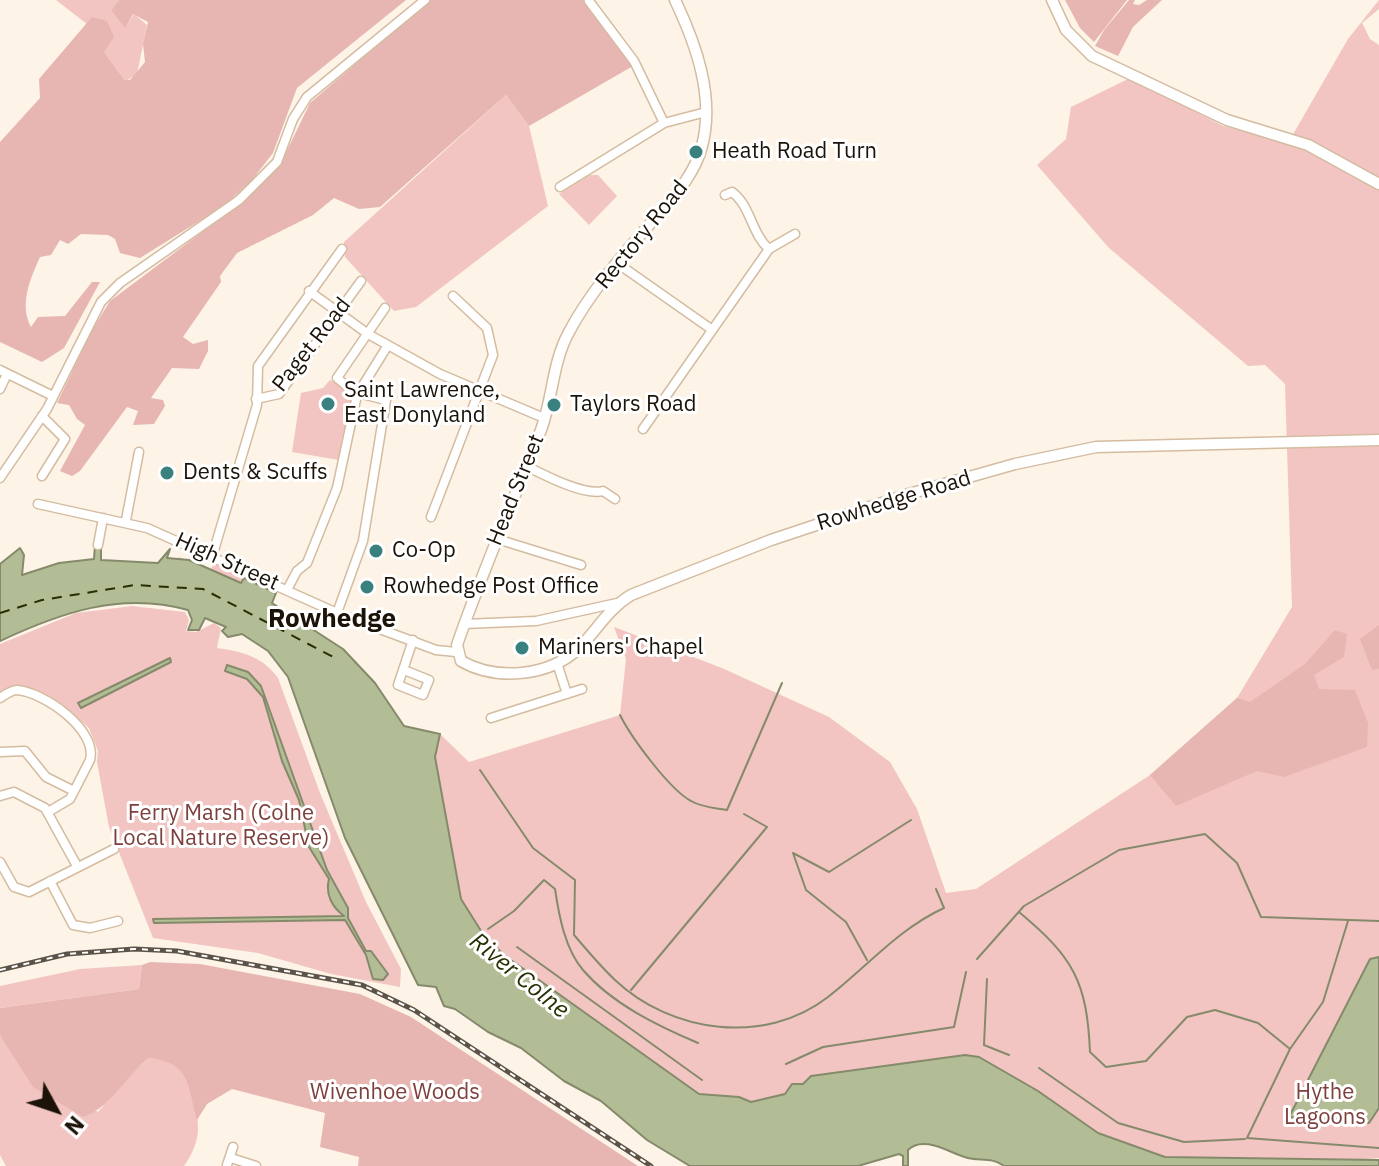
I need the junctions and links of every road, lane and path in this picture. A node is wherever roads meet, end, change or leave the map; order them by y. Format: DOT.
graph roads {
  1 [pos="425,0"];
  2 [pos="675,0"];
  3 [pos="1052,0"];
  4 [pos="589,1"];
  5 [pos="706,112"];
  6 [pos="664,123"];
  7 [pos="1379,184"];
  8 [pos="560,187"];
  9 [pos="730,191"];
  10 [pos="795,234"];
  11 [pos="342,249"];
  12 [pos="769,249"];
  13 [pos="617,263"];
  14 [pos="361,281"];
  15 [pos="309,291"];
  16 [pos="453,296"];
  17 [pos="385,308"];
  18 [pos="339,312"];
  19 [pos="711,329"];
  20 [pos="368,334"];
  21 [pos="388,345"];
  22 [pos="4,372"];
  23 [pos="0,389"];
  24 [pos="480,391"];
  25 [pos="358,393"];
  26 [pos="53,396"];
  27 [pos="256,399"];
  28 [pos="42,416"];
  29 [pos="544,418"];
  30 [pos="643,429"];
  31 [pos="1379,440"];
  32 [pos="139,452"];
  33 [pos="526,466"];
  34 [pos="42,476"];
  35 [pos="0,478"];
  36 [pos="615,499"];
  37 [pos="38,504"];
  38 [pos="431,517"];
  39 [pos="103,518"];
  40 [pos="126,520"];
  41 [pos="497,539"];
  42 [pos="98,545"];
  43 [pos="212,557"];
  44 [pos="581,565"];
  45 [pos="288,588"];
  46 [pos="617,603"];
  47 [pos="337,613"];
  48 [pos="464,624"];
  49 [pos="413,640"];
  50 [pos="456,652"];
  51 [pos="557,663"];
  52 [pos="404,670"];
  53 [pos="582,689"];
  54 [pos="567,694"];
  55 [pos="0,698"];
  56 [pos="491,718"];
  57 [pos="0,752"];
  58 [pos="74,791"];
  59 [pos="0,796"];
  60 [pos="48,812"];
  61 [pos="114,849"];
  62 [pos="0,862"];
  63 [pos="77,866"];
  64 [pos="50,881"];
  65 [pos="118,921"];
  66 [pos="233,1147"];
  67 [pos="229,1161"];
  68 [pos="256,1166"];
  1 -- 26 [label="street"];
  2 -- 5 [label="street, Rectory Road"];
  3 -- 7 [label="street"];
  4 -- 6 [label="street"];
  5 -- 6 [label="street"];
  5 -- 13 [label="street, Rectory Road"];
  6 -- 8 [label="street"];
  9 -- 12 [label="street"];
  10 -- 12 [label="street"];
  11 -- 15 [label="street"];
  12 -- 19 [label="street"];
  13 -- 19 [label="street"];
  13 -- 29 [label="street, Rectory Road"];
  14 -- 18 [label="street, Paget Road"];
  15 -- 18 [label="street"];
  15 -- 27 [label="street"];
  16 -- 24 [label="street"];
  17 -- 20 [label="street"];
  18 -- 20 [label="street"];
  18 -- 27 [label="street, Paget Road"];
  19 -- 30 [label="street"];
  20 -- 21 [label="street"];
  20 -- 25 [label="street"];
  21 -- 24 [label="street"];
  21 -- 25 [label="street"];
  22 -- 23 [label="street"];
  22 -- 26 [label="street"];
  24 -- 29 [label="street"];
  24 -- 38 [label="street"];
  25 -- 45 [label="street"];
  25 -- 47 [label="street"];
  26 -- 28 [label="street"];
  27 -- 43 [label="street"];
  28 -- 34 [label="street"];
  28 -- 35 [label="street"];
  29 -- 33 [label="street, Head Street"];
  31 -- 46 [label="street, Rowhedge Road"];
  32 -- 40 [label="street"];
  33 -- 36 [label="street"];
  33 -- 41 [label="street, Head Street"];
  37 -- 39 [label="street, High Street"];
  39 -- 40 [label="street, High Street"];
  39 -- 42 [label="street"];
  40 -- 43 [label="street, High Street"];
  41 -- 44 [label="street"];
  41 -- 48 [label="street, Head Street"];
  43 -- 45 [label="street, High Street"];
  45 -- 47 [label="street, High Street"];
  46 -- 48 [label="street"];
  46 -- 51 [label="street, Rowhedge Road"];
  47 -- 49 [label="street, High Street"];
  48 -- 50 [label="street, Head Street"];
  49 -- 50 [label="street, High Street"];
  49 -- 52 [label="street"];
  50 -- 51 [label="street, Rowhedge Road"];
  51 -- 54 [label="street"];
  53 -- 54 [label="street"];
  54 -- 56 [label="street"];
  55 -- 58 [label="street"];
  57 -- 58 [label="street"];
  58 -- 60 [label="street"];
  59 -- 60 [label="street"];
  60 -- 63 [label="street"];
  61 -- 63 [label="street"];
  62 -- 64 [label="street"];
  63 -- 64 [label="street"];
  64 -- 65 [label="street"];
  66 -- 67 [label="street"];
  67 -- 68 [label="street"];
}
